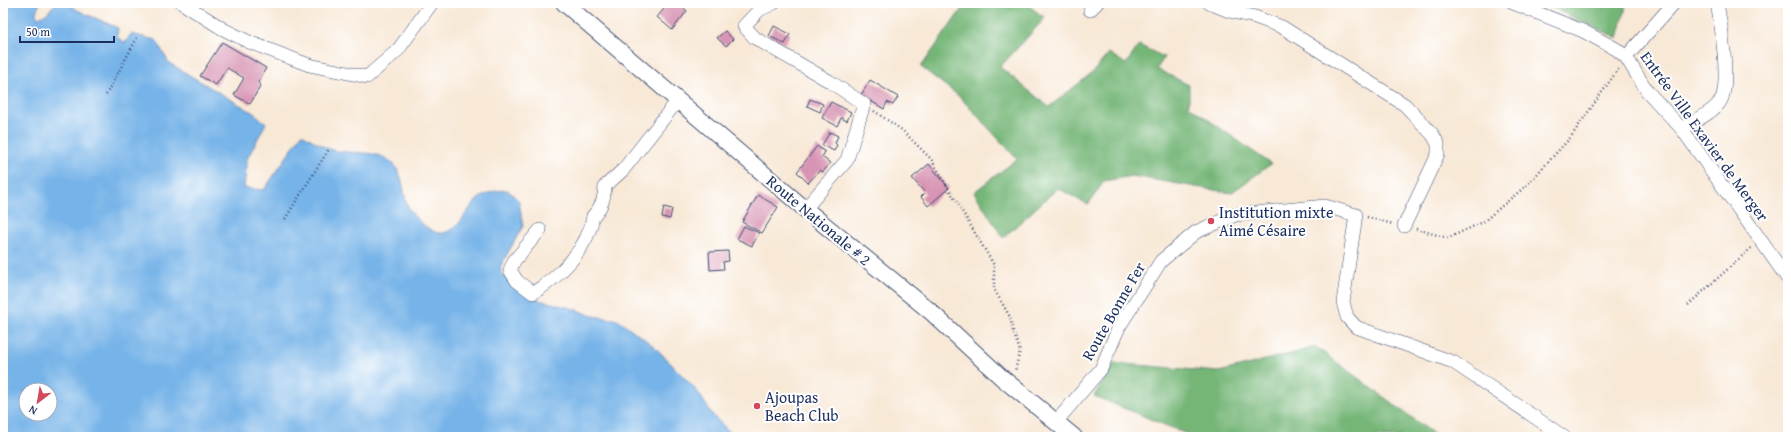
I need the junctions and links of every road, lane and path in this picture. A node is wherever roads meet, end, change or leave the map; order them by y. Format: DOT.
graph roads {
  1 [pos="182,3"];
  2 [pos="432,3"];
  3 [pos="564,3"];
  4 [pos="774,3"];
  5 [pos="1209,3"];
  6 [pos="1513,3"];
  7 [pos="1674,3"];
  8 [pos="1717,3"];
  9 [pos="138,36"];
  10 [pos="1626,57"];
  11 [pos="106,95"];
  12 [pos="678,100"];
  13 [pos="864,104"];
  14 [pos="1682,129"];
  15 [pos="329,149"];
  16 [pos="805,210"];
  17 [pos="1356,214"];
  18 [pos="285,219"];
  19 [pos="1404,226"];
  20 [pos="540,230"];
  21 [pos="1760,240"];
  22 [pos="1788,279"];
  23 [pos="1688,305"];
  24 [pos="1011,385"];
  25 [pos="1056,422"];
  26 [pos="1398,433"];
  27 [pos="1074,437"];
  28 [pos="1407,437"];
  29 [pos="1564,437"];
  1 -- 2 [label="street"];
  3 -- 12 [label="main road, Route Nationale # 2"];
  4 -- 13 [label="street"];
  5 -- 19 [label="street"];
  6 -- 10 [label="street, Entrée Ville Exavier de Merger"];
  7 -- 10 [label="street"];
  8 -- 14 [label="street"];
  9 -- 11 [label="path"];
  10 -- 14 [label="street, Entrée Ville Exavier de Merger"];
  10 -- 19 [label="path"];
  12 -- 16 [label="main road, Route Nationale # 2"];
  12 -- 20 [label="street"];
  13 -- 16 [label="street"];
  13 -- 24 [label="path"];
  14 -- 21 [label="street, Entrée Ville Exavier de Merger"];
  15 -- 18 [label="path"];
  16 -- 24 [label="main road, Route Nationale # 2"];
  17 -- 19 [label="path"];
  17 -- 25 [label="street, Route Bonne Fer"];
  17 -- 29 [label="street"];
  21 -- 22 [label="street, Entrée Ville Exavier de Merger"];
  21 -- 23 [label="path"];
  24 -- 25 [label="main road, Route Nationale # 2"];
  25 -- 27 [label="main road, Route Nationale # 2"];
  26 -- 28 [label="path"];
}
